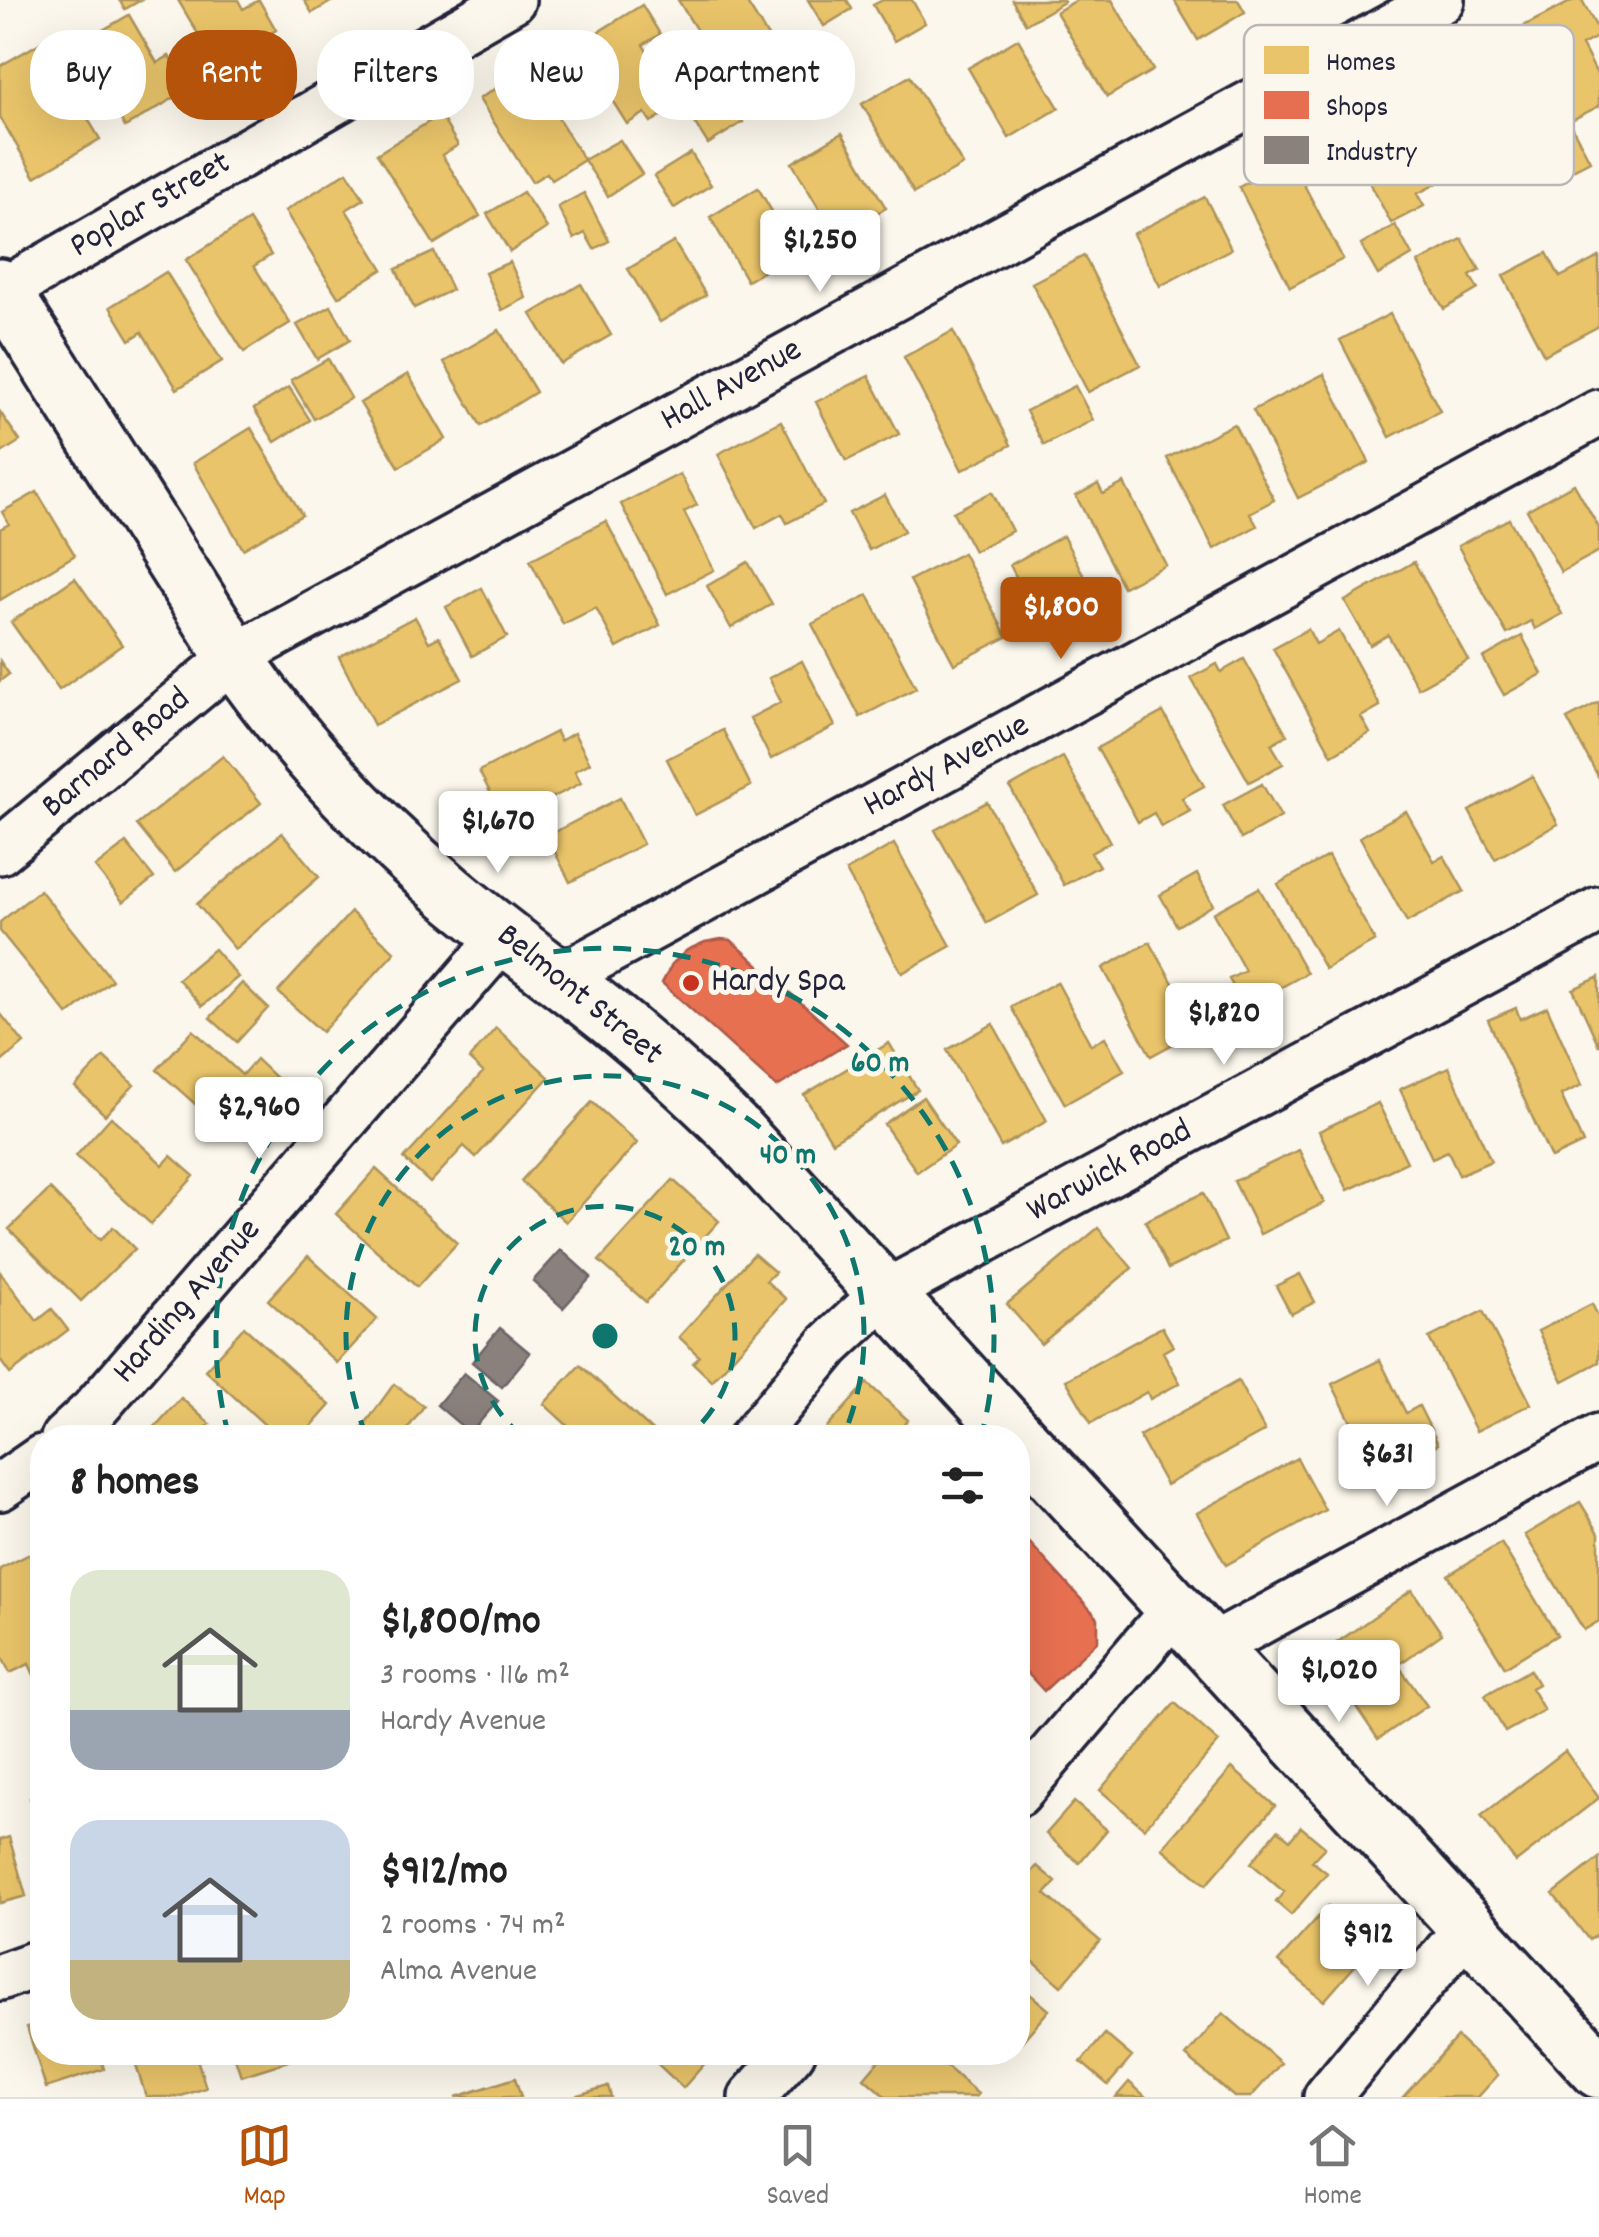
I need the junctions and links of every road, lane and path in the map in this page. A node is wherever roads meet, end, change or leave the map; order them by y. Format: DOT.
graph roads {
  1 [pos="512,0"];
  2 [pos="1441,0"];
  3 [pos="1395,25"];
  4 [pos="1244,107"];
  5 [pos="1,291"];
  6 [pos="1599,413"];
  7 [pos="234,657"];
  8 [pos="0,851"];
  9 [pos="1599,910"];
  10 [pos="504,936"];
  11 [pos="558,978"];
  12 [pos="885,1293"];
  13 [pos="78,1425"];
  14 [pos="763,1425"];
  15 [pos="1006,1425"];
  16 [pos="1599,1437"];
  17 [pos="1030,1451"];
  18 [pos="30,1466"];
  19 [pos="0,1487"];
  20 [pos="1193,1629"];
  21 [pos="1030,1781"];
  22 [pos="1467,1928"];
  23 [pos="30,1966"];
  24 [pos="0,1977"];
  25 [pos="1590,2044"];
  26 [pos="780,2065"];
  27 [pos="752,2097"];
  28 [pos="1327,2097"];
  1 -- 5 [label="street, Poplar Street"];
  2 -- 3 [label="street, Hall Avenue"];
  4 -- 7 [label="street, Hall Avenue"];
  5 -- 7 [label="main road, Belmont Street"];
  6 -- 11 [label="street, Hardy Avenue"];
  7 -- 8 [label="street, Barnard Road"];
  7 -- 10 [label="main road, Belmont Street"];
  9 -- 12 [label="street, Warwick Road"];
  10 -- 11 [label="main road, Belmont Street"];
  10 -- 13 [label="street, Harding Avenue"];
  11 -- 12 [label="main road, Belmont Street"];
  12 -- 14 [label="street, Warwick Road"];
  12 -- 15 [label="main road, Belmont Street"];
  16 -- 20 [label="street"];
  17 -- 20 [label="main road, Belmont Street"];
  18 -- 19 [label="street"];
  20 -- 21 [label="street"];
  20 -- 22 [label="main road, Belmont Street"];
  22 -- 25 [label="main road, Belmont Street"];
  22 -- 28 [label="street"];
  23 -- 24 [label="street"];
  26 -- 27 [label="street"];
}
